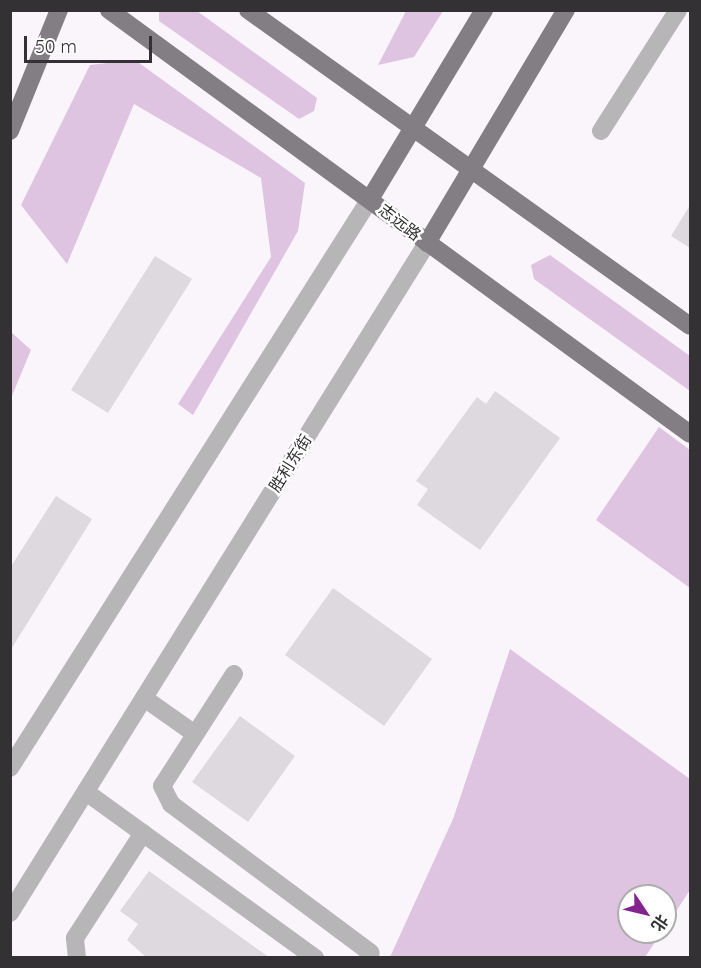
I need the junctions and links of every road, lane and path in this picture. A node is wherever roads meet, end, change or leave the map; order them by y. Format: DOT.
graph roads {
  1 [pos="59,10"];
  2 [pos="109,10"];
  3 [pos="248,10"];
  4 [pos="484,10"];
  5 [pos="566,10"];
  6 [pos="678,10"];
  7 [pos="411,129"];
  8 [pos="10,131"];
  9 [pos="601,131"];
  10 [pos="469,165"];
  11 [pos="370,199"];
  12 [pos="427,243"];
  13 [pos="690,326"];
  14 [pos="690,434"];
  15 [pos="234,674"];
  16 [pos="144,698"];
  17 [pos="195,734"];
  18 [pos="10,768"];
  19 [pos="86,792"];
  20 [pos="143,833"];
  21 [pos="10,913"];
  22 [pos="371,953"];
  23 [pos="77,957"];
  24 [pos="315,957"];
  1 -- 8 [label="main road"];
  2 -- 11 [label="main road, 志远路"];
  3 -- 7 [label="main road"];
  4 -- 7 [label="main road"];
  5 -- 10 [label="main road, 胜利东街"];
  6 -- 9 [label="street"];
  7 -- 10 [label="main road"];
  7 -- 11 [label="main road"];
  10 -- 12 [label="main road, 胜利东街"];
  10 -- 13 [label="main road"];
  11 -- 12 [label="main road, 志远路"];
  11 -- 18 [label="street"];
  12 -- 14 [label="main road, 志远路"];
  12 -- 16 [label="street, 胜利东街"];
  15 -- 17 [label="street"];
  16 -- 17 [label="street"];
  16 -- 19 [label="street, 胜利东街"];
  17 -- 22 [label="street"];
  19 -- 20 [label="street"];
  19 -- 21 [label="street, 胜利东街"];
  20 -- 23 [label="street"];
  20 -- 24 [label="street"];
}
